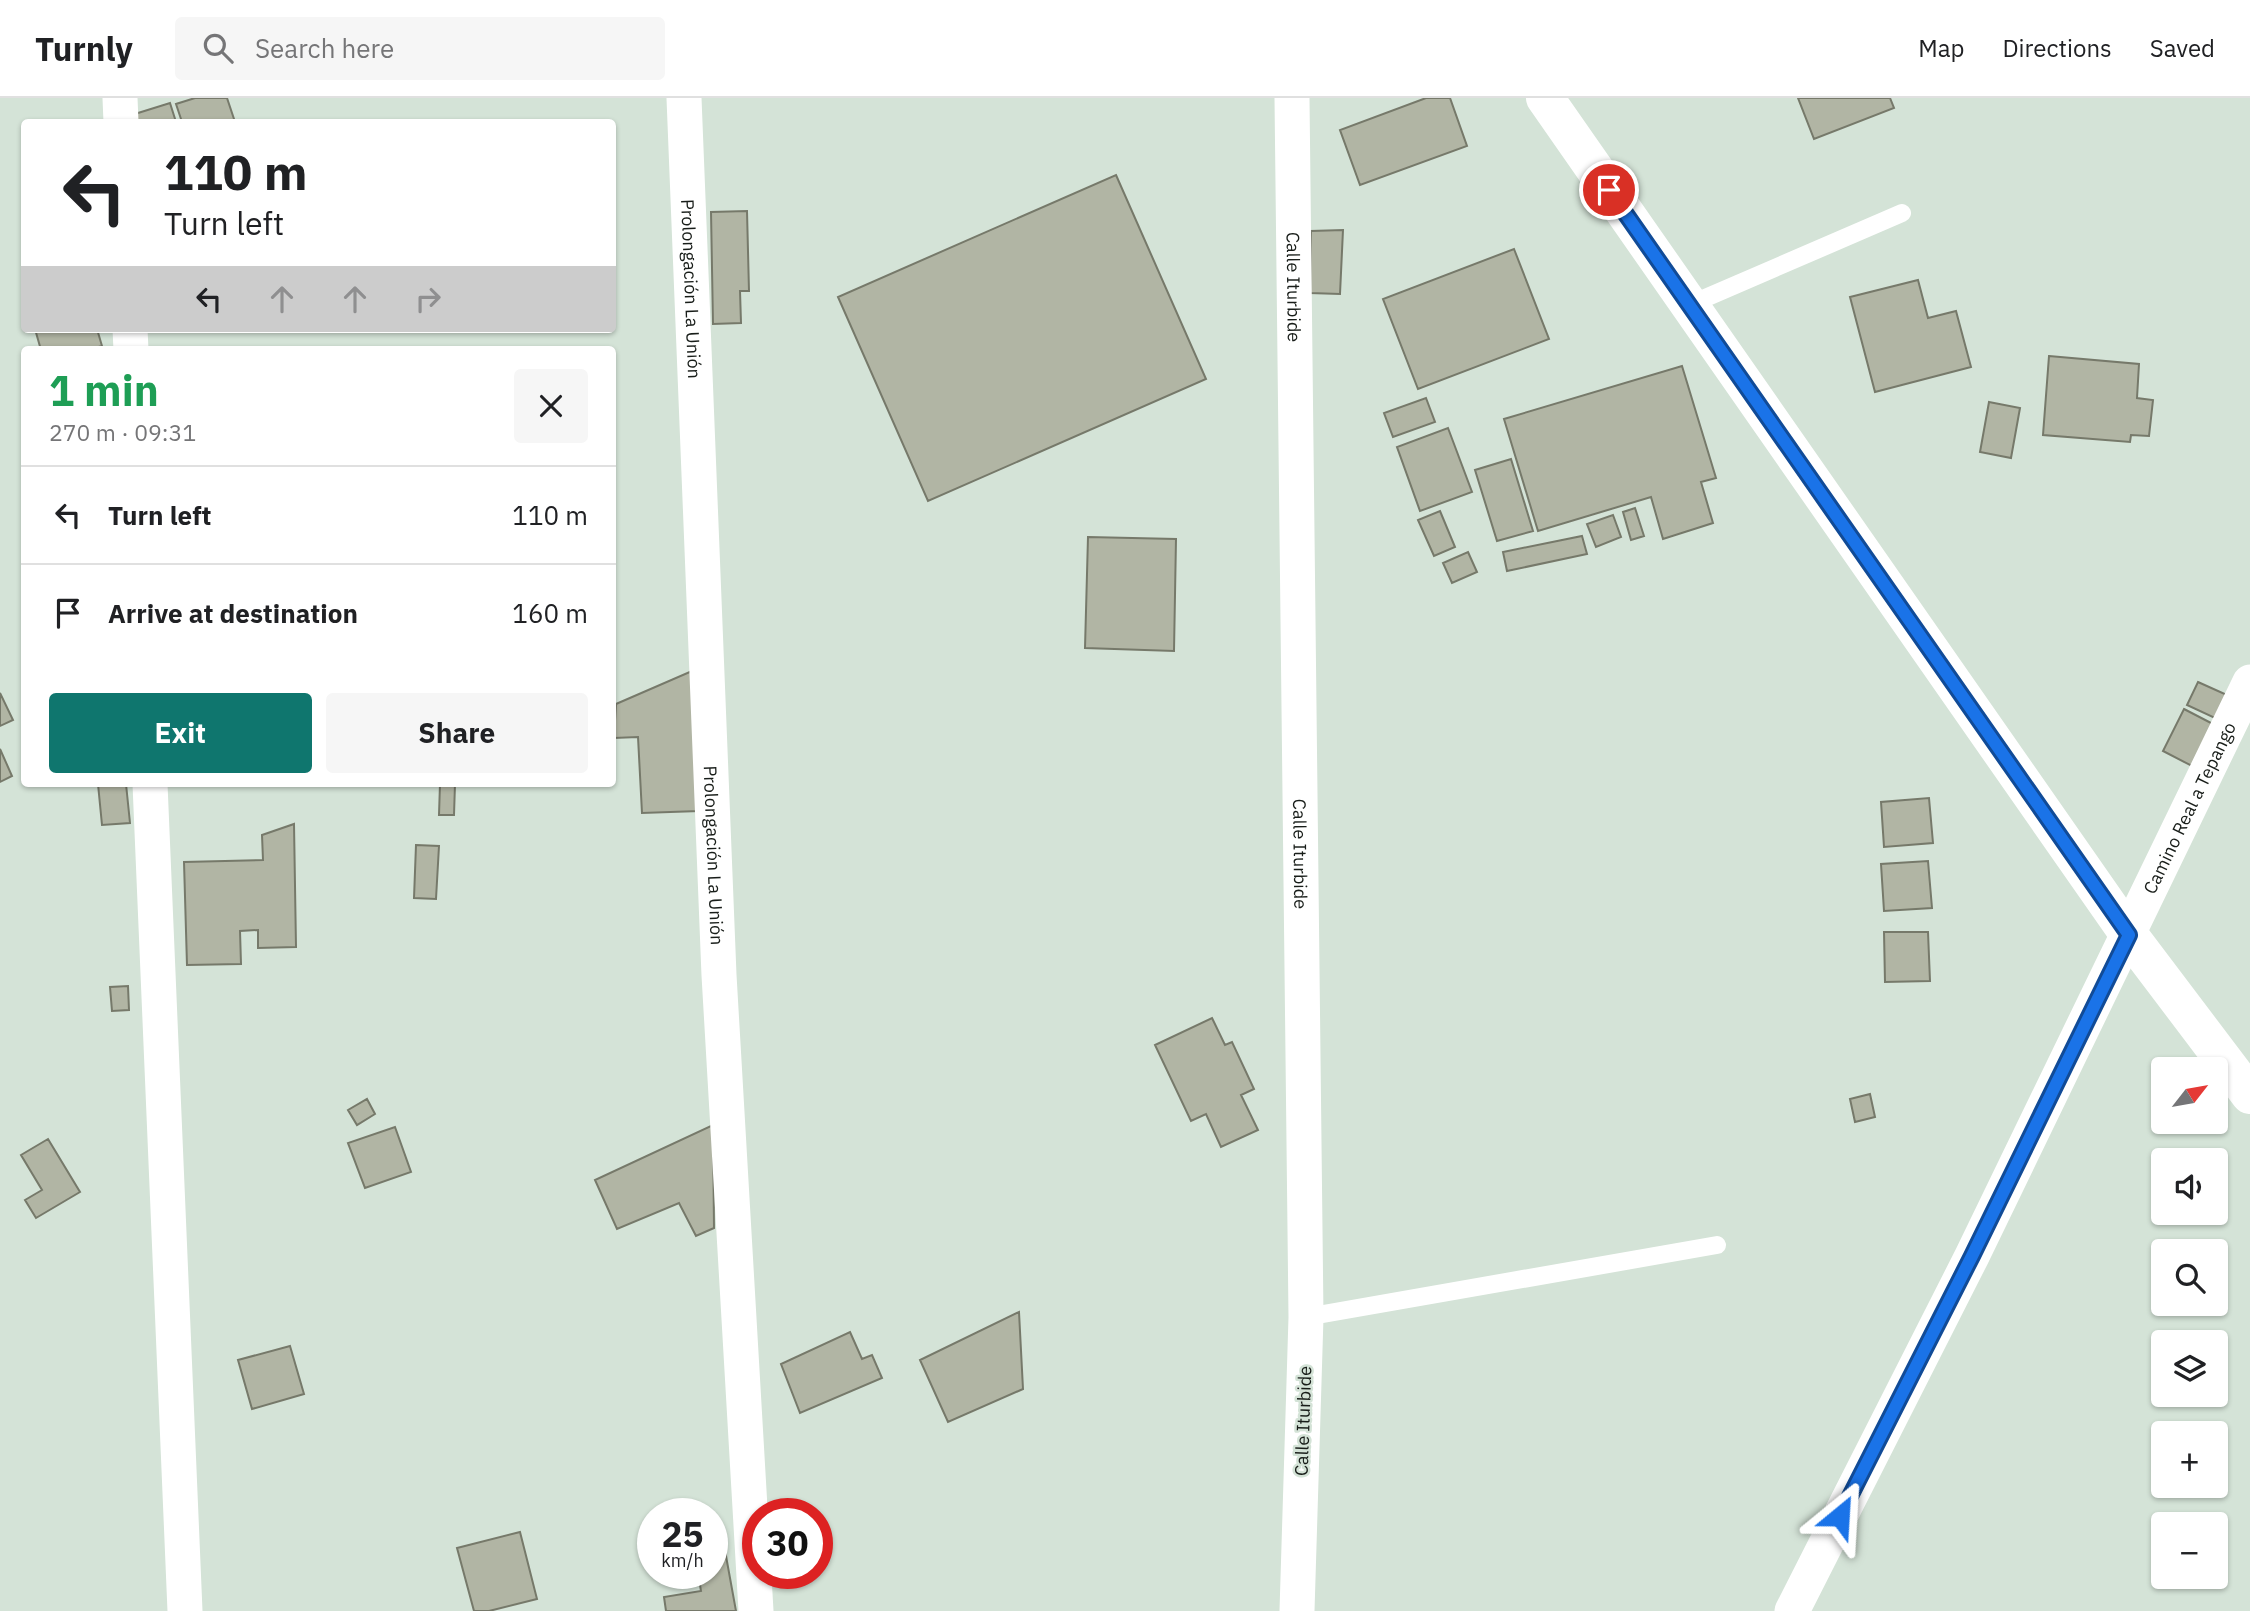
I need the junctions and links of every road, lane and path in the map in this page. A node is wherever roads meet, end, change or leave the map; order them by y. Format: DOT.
graph roads {
  1 [pos="120,98"];
  2 [pos="684,98"];
  3 [pos="1292,98"];
  4 [pos="1545,98"];
  5 [pos="121,119"];
  6 [pos="1902,213"];
  7 [pos="1689,304"];
  8 [pos="2250,682"];
  9 [pos="150,787"];
  10 [pos="2129,935"];
  11 [pos="2250,1095"];
  12 [pos="1717,1245"];
  13 [pos="1306,1317"];
  14 [pos="185,1611"];
  15 [pos="756,1611"];
  16 [pos="1297,1611"];
  17 [pos="1792,1611"];
  1 -- 5 [label="street"];
  2 -- 15 [label="street, Prolongación La Unión"];
  3 -- 13 [label="street, Calle Iturbide"];
  4 -- 7 [label="street"];
  6 -- 7 [label="lane"];
  7 -- 10 [label="street"];
  8 -- 10 [label="street, Camino Real a Tepango"];
  9 -- 14 [label="street"];
  10 -- 11 [label="street"];
  10 -- 17 [label="street, Camino Real a Tepango"];
  12 -- 13 [label="lane"];
  13 -- 16 [label="street, Calle Iturbide"];
}
